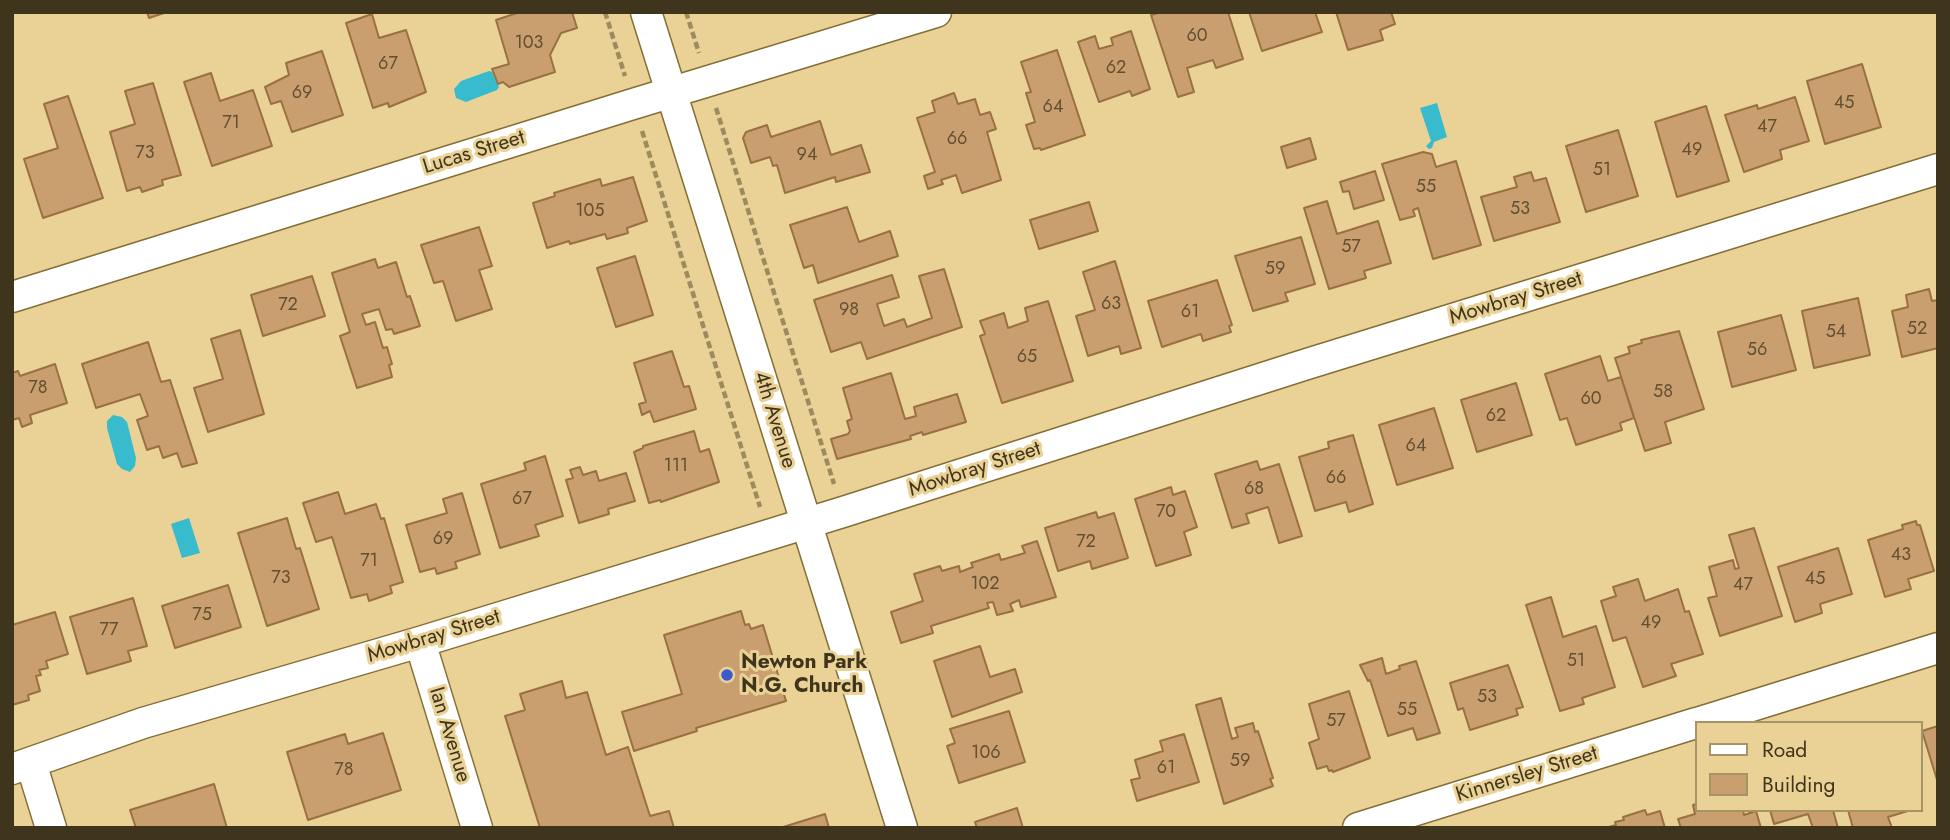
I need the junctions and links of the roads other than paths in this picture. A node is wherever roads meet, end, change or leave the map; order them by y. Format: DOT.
graph roads {
  1 [pos="646,12"];
  2 [pos="936,12"];
  3 [pos="671,92"];
  4 [pos="1938,169"];
  5 [pos="12,297"];
  6 [pos="806,523"];
  7 [pos="420,642"];
  8 [pos="1938,648"];
  9 [pos="1703,721"];
  10 [pos="1694,724"];
  11 [pos="21,766"];
  12 [pos="51,828"];
  13 [pos="477,828"];
  14 [pos="902,828"];
  15 [pos="1358,828"];
  1 -- 3 [label="street, 4th Avenue"];
  2 -- 3 [label="street, Lucas Street"];
  3 -- 5 [label="street, Lucas Street"];
  3 -- 6 [label="street, 4th Avenue"];
  4 -- 6 [label="street, Mowbray Street"];
  6 -- 7 [label="street, Mowbray Street"];
  6 -- 14 [label="street, 4th Avenue"];
  7 -- 11 [label="street, Mowbray Street"];
  7 -- 13 [label="street, Ian Avenue"];
  8 -- 9 [label="street, Kinnersley Street"];
  10 -- 15 [label="street, Kinnersley Street"];
  11 -- 12 [label="street"];
}
